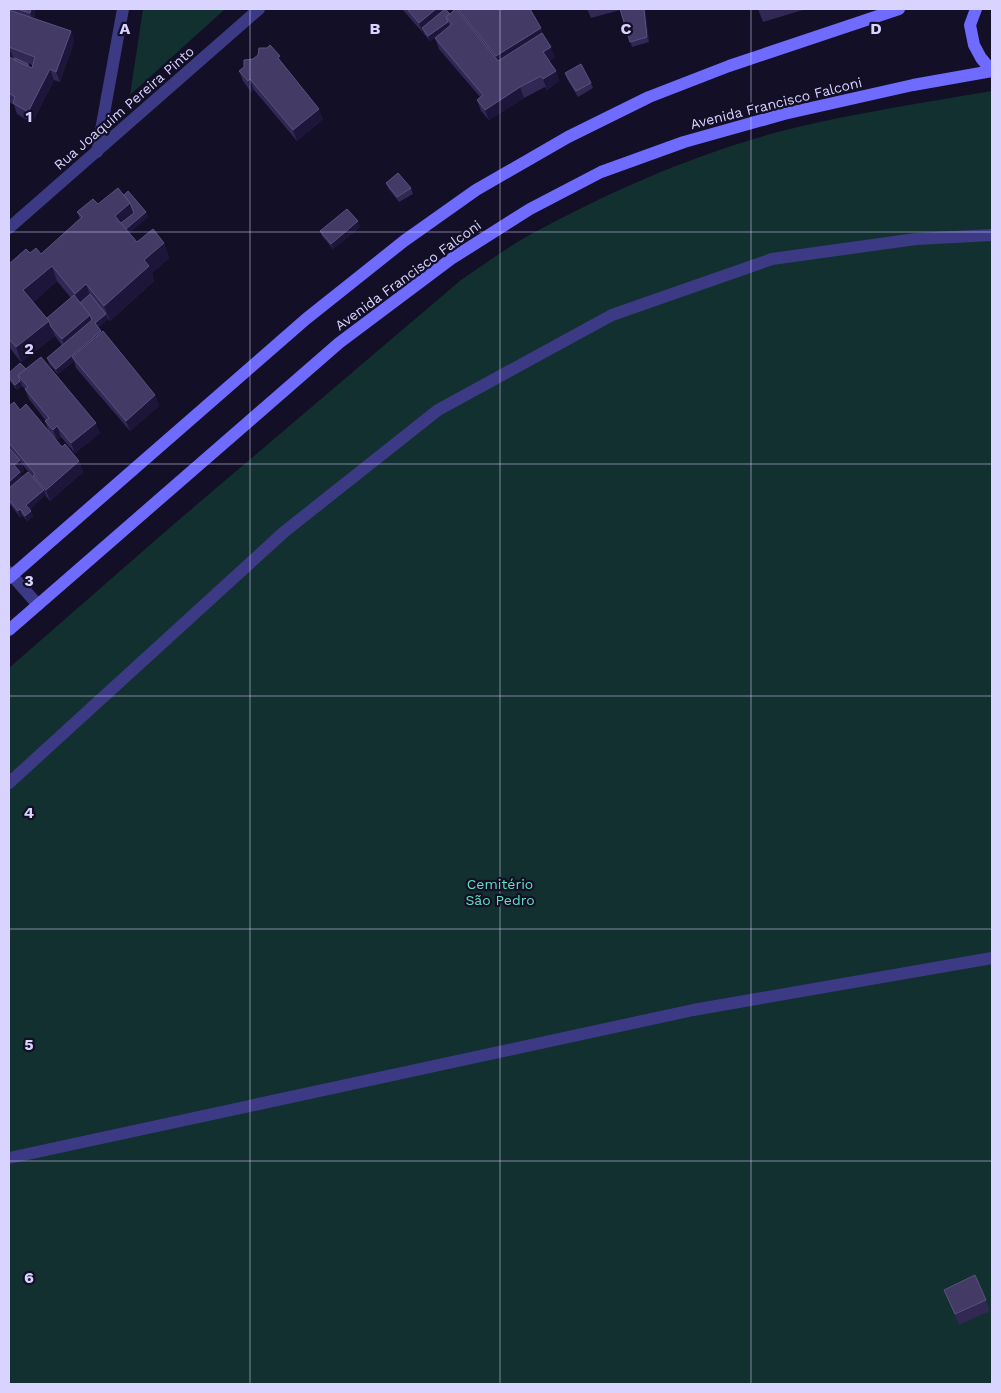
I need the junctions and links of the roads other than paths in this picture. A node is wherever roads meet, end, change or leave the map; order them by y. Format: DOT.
graph roads {
  1 [pos="123,9"];
  2 [pos="259,9"];
  3 [pos="899,9"];
  4 [pos="976,9"];
  5 [pos="992,71"];
  6 [pos="97,152"];
  7 [pos="9,228"];
  8 [pos="992,235"];
  9 [pos="10,575"];
  10 [pos="38,605"];
  11 [pos="9,630"];
  12 [pos="9,783"];
  13 [pos="992,958"];
  14 [pos="9,1158"];
  1 -- 6 [label="street"];
  2 -- 6 [label="street, Rua Joaquim Pereira Pinto"];
  3 -- 9 [label="main road, Avenida Francisco Falconi"];
  4 -- 5 [label="main road"];
  5 -- 10 [label="main road, Avenida Francisco Falconi"];
  6 -- 7 [label="street, Rua Joaquim Pereira Pinto"];
  8 -- 12 [label="street"];
  9 -- 10 [label="street"];
  10 -- 11 [label="main road, Avenida Francisco Falconi"];
  13 -- 14 [label="street"];
}
